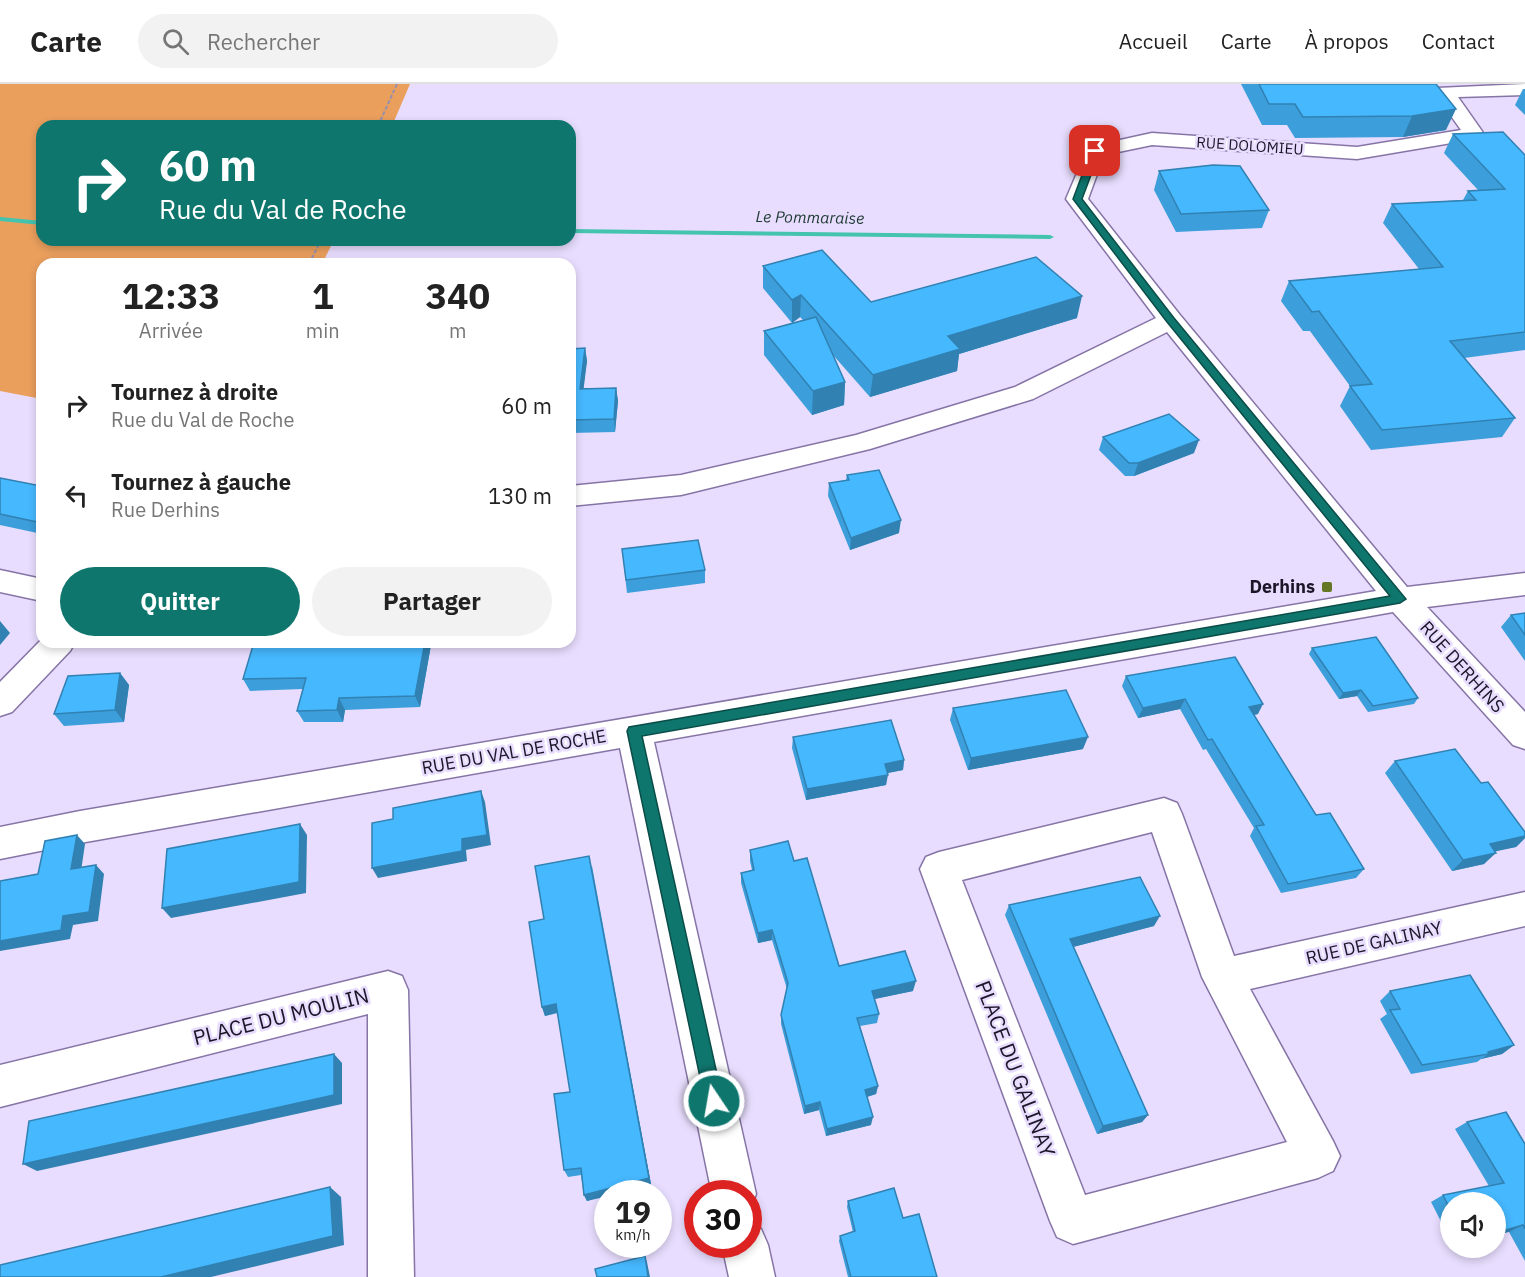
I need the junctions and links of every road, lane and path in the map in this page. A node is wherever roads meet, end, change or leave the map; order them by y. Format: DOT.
graph roads {
  1 [pos="397,84"];
  2 [pos="1525,89"];
  3 [pos="381,120"];
  4 [pos="1171,320"];
  5 [pos="576,495"];
  6 [pos="0,581"];
  7 [pos="1525,584"];
  8 [pos="36,589"];
  9 [pos="1400,599"];
  10 [pos="53,648"];
  11 [pos="0,703"];
  12 [pos="634,731"];
  13 [pos="1525,735"];
  14 [pos="0,843"];
  15 [pos="1525,909"];
  16 [pos="1222,977"];
  17 [pos="0,1086"];
  18 [pos="731,1180"];
  19 [pos="748,1258"];
  20 [pos="391,1277"];
  21 [pos="752,1277"];
  1 -- 3 [label="path"];
  2 -- 4 [label="street, RUE DOLOMIEU"];
  4 -- 5 [label="street"];
  4 -- 9 [label="street, RUE DERHINS"];
  6 -- 8 [label="street"];
  7 -- 9 [label="street, RUE DU VAL DE ROCHE"];
  9 -- 12 [label="street, RUE DU VAL DE ROCHE"];
  9 -- 13 [label="street, RUE DERHINS"];
  10 -- 11 [label="street"];
  12 -- 14 [label="street, RUE DU VAL DE ROCHE"];
  12 -- 18 [label="street"];
  15 -- 16 [label="street, RUE DE GALINAY"];
  16 -- 16 [label="street, PLACE DU GALINAY"];
  17 -- 20 [label="street, PLACE DU MOULIN"];
  19 -- 21 [label="street"];
}
